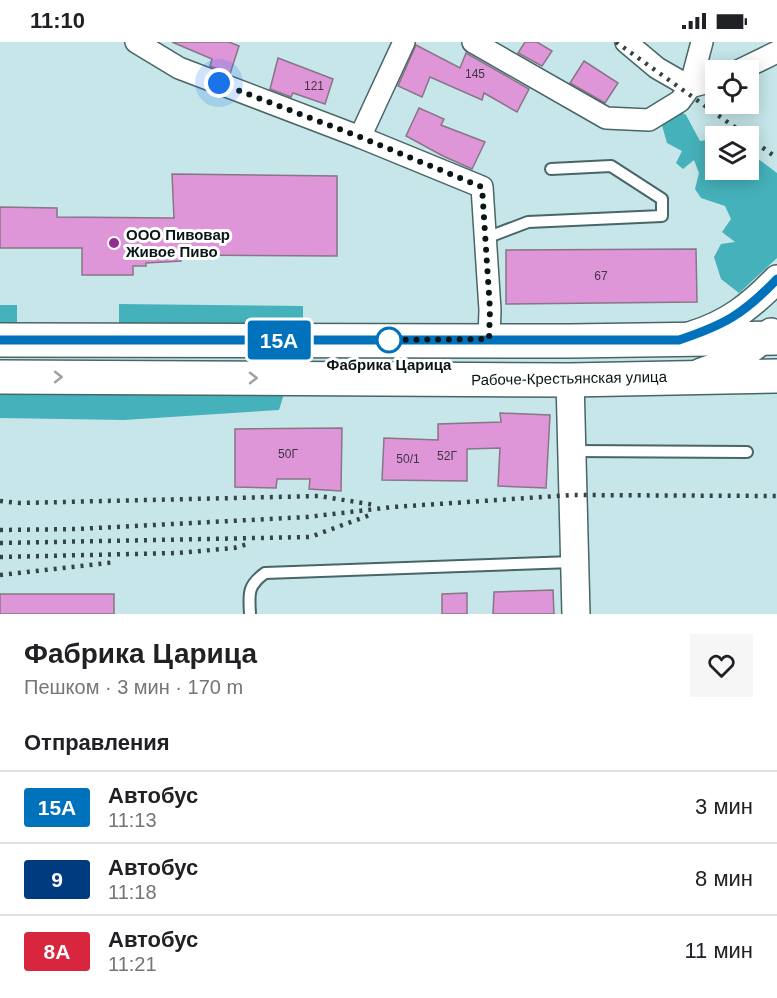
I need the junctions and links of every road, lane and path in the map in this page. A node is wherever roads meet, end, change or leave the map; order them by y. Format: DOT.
graph roads {
  1 [pos="136,42"];
  2 [pos="404,42"];
  3 [pos="473,42"];
  4 [pos="626,42"];
  5 [pos="702,42"];
  6 [pos="777,52"];
  7 [pos="759,61"];
  8 [pos="705,83"];
  9 [pos="690,87"];
  10 [pos="360,137"];
  11 [pos="550,169"];
  12 [pos="486,238"];
  13 [pos="777,279"];
  14 [pos="489,339"];
  15 [pos="0,340"];
  16 [pos="759,345"];
  17 [pos="0,377"];
  18 [pos="570,380"];
  19 [pos="571,451"];
  20 [pos="747,452"];
  21 [pos="574,562"];
  22 [pos="250,614"];
  23 [pos="576,614"];
  1 -- 10 [label="street"];
  2 -- 10 [label="street"];
  3 -- 9 [label="street"];
  4 -- 9 [label="street"];
  5 -- 9 [label="street"];
  6 -- 7 [label="street"];
  8 -- 9 [label="street"];
  10 -- 12 [label="street"];
  11 -- 12 [label="lane"];
  12 -- 14 [label="street"];
  13 -- 16 [label="street"];
  14 -- 15 [label="main road"];
  14 -- 16 [label="main road"];
  16 -- 18 [label="main road, Рабоче-Крестьянская улица"];
  17 -- 18 [label="main road, Рабоче-Крестьянская улица, one-way"];
  18 -- 19 [label="street"];
  19 -- 20 [label="lane"];
  19 -- 21 [label="street"];
  21 -- 22 [label="lane"];
  21 -- 23 [label="street"];
}
